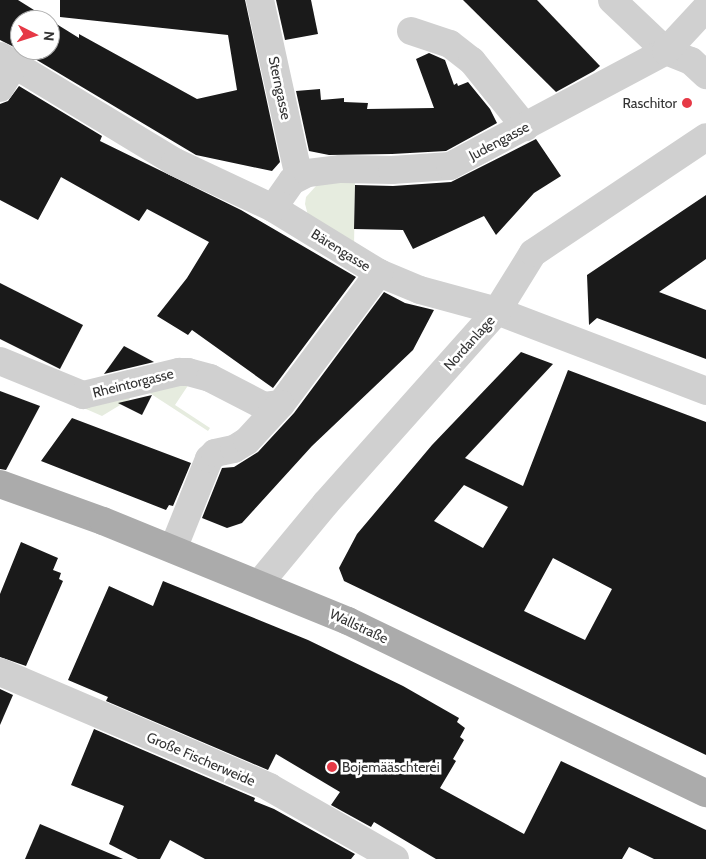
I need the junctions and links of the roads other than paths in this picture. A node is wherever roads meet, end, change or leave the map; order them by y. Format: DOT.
graph roads {
  1 [pos="260,0"];
  2 [pos="612,0"];
  3 [pos="706,8"];
  4 [pos="411,31"];
  5 [pos="666,51"];
  6 [pos="7,61"];
  7 [pos="706,75"];
  8 [pos="0,88"];
  9 [pos="525,127"];
  10 [pos="706,138"];
  11 [pos="299,177"];
  12 [pos="274,208"];
  13 [pos="379,274"];
  14 [pos="497,312"];
  15 [pos="0,361"];
  16 [pos="706,391"];
  17 [pos="281,404"];
  18 [pos="0,484"];
  19 [pos="173,549"];
  20 [pos="259,584"];
  21 [pos="0,672"];
  22 [pos="706,793"];
  23 [pos="394,859"];
  1 -- 11 [label="street, Sterngasse"];
  2 -- 5 [label="street"];
  3 -- 5 [label="street, Judengasse"];
  4 -- 9 [label="street"];
  5 -- 7 [label="street"];
  5 -- 9 [label="street, Judengasse"];
  6 -- 8 [label="street"];
  6 -- 12 [label="street, Bärengasse"];
  9 -- 11 [label="street, Judengasse"];
  10 -- 14 [label="street, Nordanlage"];
  11 -- 12 [label="street, Judengasse"];
  12 -- 13 [label="street, Bärengasse"];
  13 -- 14 [label="street, Bärengasse"];
  13 -- 17 [label="street"];
  14 -- 16 [label="street, Bärengasse"];
  14 -- 20 [label="street, Nordanlage"];
  15 -- 17 [label="street, Rheintorgasse"];
  17 -- 19 [label="street"];
  18 -- 19 [label="main road, Wallstraße"];
  19 -- 20 [label="main road, Wallstraße"];
  20 -- 22 [label="main road, Wallstraße"];
  21 -- 23 [label="street, Große Fischerweide"];
}
